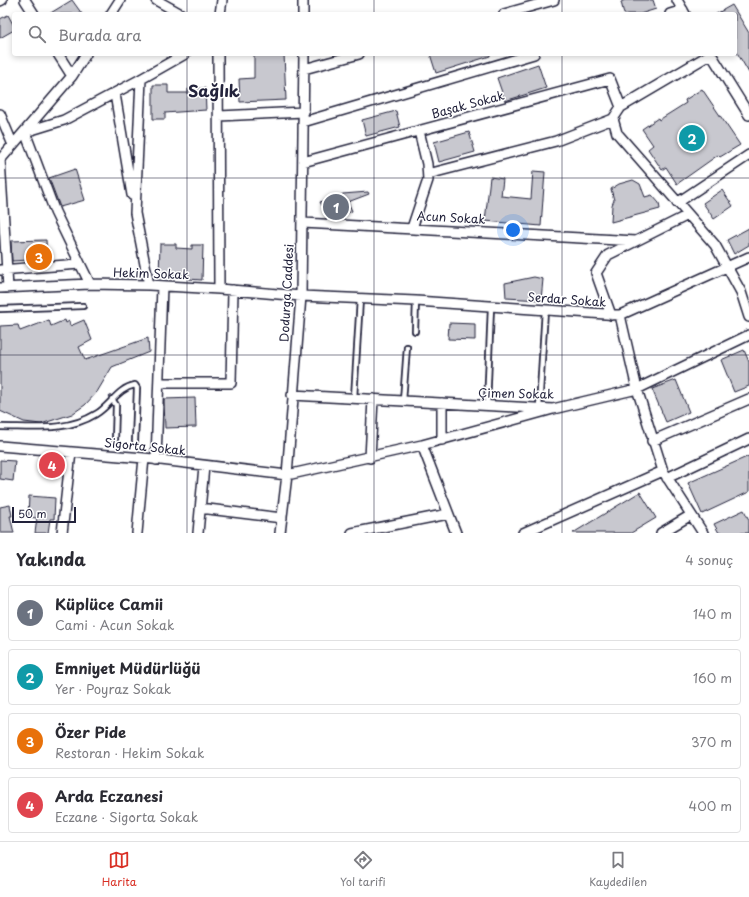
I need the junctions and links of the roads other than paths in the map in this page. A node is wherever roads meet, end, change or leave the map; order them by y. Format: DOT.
graph roads {
  1 [pos="25,0"];
  2 [pos="120,0"];
  3 [pos="156,0"];
  4 [pos="222,0"];
  5 [pos="303,0"];
  6 [pos="554,0"];
  7 [pos="677,0"];
  8 [pos="33,12"];
  9 [pos="112,12"];
  10 [pos="177,12"];
  11 [pos="220,12"];
  12 [pos="303,12"];
  13 [pos="511,12"];
  14 [pos="684,12"];
  15 [pos="59,56"];
  16 [pos="85,56"];
  17 [pos="181,56"];
  18 [pos="218,56"];
  19 [pos="304,56"];
  20 [pos="353,56"];
  21 [pos="527,56"];
  22 [pos="708,56"];
  23 [pos="712,56"];
  24 [pos="304,69"];
  25 [pos="72,76"];
  26 [pos="141,79"];
  27 [pos="115,94"];
  28 [pos="621,107"];
  29 [pos="304,112"];
  30 [pos="0,114"];
  31 [pos="749,115"];
  32 [pos="219,116"];
  33 [pos="613,119"];
  34 [pos="303,122"];
  35 [pos="419,131"];
  36 [pos="25,132"];
  37 [pos="14,145"];
  38 [pos="749,155"];
  39 [pos="0,160"];
  40 [pos="303,162"];
  41 [pos="428,174"];
  42 [pos="678,203"];
  43 [pos="135,213"];
  44 [pos="688,215"];
  45 [pos="303,223"];
  46 [pos="412,228"];
  47 [pos="636,241"];
  48 [pos="749,257"];
  49 [pos="80,264"];
  50 [pos="727,268"];
  51 [pos="3,269"];
  52 [pos="90,284"];
  53 [pos="149,285"];
  54 [pos="162,286"];
  55 [pos="4,288"];
  56 [pos="219,289"];
  57 [pos="233,290"];
  58 [pos="301,296"];
  59 [pos="360,299"];
  60 [pos="416,301"];
  61 [pos="83,306"];
  62 [pos="491,307"];
  63 [pos="0,309"];
  64 [pos="545,310"];
  65 [pos="615,315"];
  66 [pos="749,317"];
  67 [pos="414,331"];
  68 [pos="749,335"];
  69 [pos="408,347"];
  70 [pos="160,383"];
  71 [pos="637,389"];
  72 [pos="292,395"];
  73 [pos="354,398"];
  74 [pos="112,399"];
  75 [pos="373,399"];
  76 [pos="749,399"];
  77 [pos="403,401"];
  78 [pos="442,403"];
  79 [pos="487,406"];
  80 [pos="539,408"];
  81 [pos="553,409"];
  82 [pos="0,427"];
  83 [pos="749,439"];
  84 [pos="115,440"];
  85 [pos="442,440"];
  86 [pos="652,441"];
  87 [pos="135,442"];
  88 [pos="422,445"];
  89 [pos="0,446"];
  90 [pos="71,452"];
  91 [pos="144,458"];
  92 [pos="370,458"];
  93 [pos="156,460"];
  94 [pos="204,466"];
  95 [pos="665,474"];
  96 [pos="287,475"];
  97 [pos="200,508"];
  98 [pos="448,514"];
  99 [pos="691,515"];
  100 [pos="282,518"];
  101 [pos="358,532"];
  102 [pos="62,533"];
  103 [pos="137,533"];
  104 [pos="198,533"];
  105 [pos="280,533"];
  106 [pos="456,533"];
  107 [pos="523,533"];
  108 [pos="660,533"];
  109 [pos="703,533"];
  1 -- 8 [label="street"];
  2 -- 9 [label="street"];
  3 -- 10 [label="street"];
  4 -- 11 [label="street"];
  5 -- 12 [label="street"];
  6 -- 13 [label="street"];
  7 -- 14 [label="street"];
  15 -- 25 [label="street"];
  16 -- 25 [label="street"];
  17 -- 26 [label="street"];
  18 -- 32 [label="street"];
  19 -- 24 [label="street, Dodurga Caddesi"];
  20 -- 24 [label="street"];
  21 -- 34 [label="street"];
  22 -- 28 [label="street"];
  23 -- 31 [label="street"];
  24 -- 29 [label="street, Dodurga Caddesi"];
  25 -- 36 [label="street"];
  26 -- 27 [label="street"];
  26 -- 43 [label="street"];
  27 -- 36 [label="street"];
  27 -- 43 [label="street"];
  28 -- 33 [label="street"];
  28 -- 35 [label="street, Başak Sokak"];
  29 -- 32 [label="street"];
  29 -- 34 [label="street, Dodurga Caddesi"];
  30 -- 37 [label="street"];
  32 -- 56 [label="street"];
  33 -- 41 [label="street"];
  33 -- 42 [label="street"];
  34 -- 40 [label="street, Dodurga Caddesi"];
  35 -- 40 [label="street, Başak Sokak"];
  35 -- 41 [label="street"];
  36 -- 37 [label="street"];
  36 -- 49 [label="street"];
  37 -- 39 [label="street"];
  38 -- 42 [label="street"];
  39 -- 51 [label="street"];
  40 -- 45 [label="street, Dodurga Caddesi"];
  41 -- 46 [label="street"];
  42 -- 44 [label="street"];
  43 -- 53 [label="street"];
  44 -- 47 [label="street"];
  44 -- 50 [label="street"];
  45 -- 46 [label="street, Acun Sokak"];
  45 -- 58 [label="street, Dodurga Caddesi"];
  46 -- 47 [label="street, Acun Sokak"];
  47 -- 65 [label="street"];
  48 -- 50 [label="street"];
  49 -- 51 [label="street"];
  49 -- 52 [label="street"];
  50 -- 65 [label="street"];
  50 -- 66 [label="street"];
  51 -- 55 [label="street"];
  52 -- 53 [label="street, Hekim Sokak"];
  52 -- 55 [label="street, Hekim Sokak"];
  53 -- 54 [label="street, Hekim Sokak"];
  54 -- 56 [label="street, Hekim Sokak"];
  54 -- 70 [label="street"];
  56 -- 57 [label="street, Hekim Sokak"];
  57 -- 58 [label="street, Hekim Sokak"];
  57 -- 70 [label="street"];
  58 -- 59 [label="street, Serdar Sokak"];
  58 -- 72 [label="street, Dodurga Caddesi"];
  59 -- 60 [label="street, Serdar Sokak"];
  59 -- 73 [label="lane"];
  60 -- 62 [label="street, Serdar Sokak"];
  60 -- 67 [label="lane"];
  61 -- 63 [label="lane"];
  62 -- 64 [label="street, Serdar Sokak"];
  62 -- 79 [label="lane"];
  64 -- 65 [label="street, Serdar Sokak"];
  64 -- 80 [label="lane"];
  65 -- 71 [label="street, Serdar Sokak"];
  68 -- 71 [label="street, Çimen Sokak"];
  69 -- 77 [label="lane"];
  70 -- 93 [label="street"];
  71 -- 81 [label="street, Çimen Sokak"];
  71 -- 86 [label="street, Serdar Sokak"];
  72 -- 73 [label="street, Çimen Sokak"];
  72 -- 96 [label="street, Dodurga Caddesi"];
  73 -- 75 [label="street, Çimen Sokak"];
  74 -- 82 [label="lane"];
  74 -- 84 [label="lane"];
  74 -- 87 [label="lane"];
  75 -- 77 [label="street, Çimen Sokak"];
  75 -- 92 [label="street"];
  76 -- 86 [label="street"];
  77 -- 78 [label="street, Çimen Sokak"];
  78 -- 79 [label="street, Çimen Sokak"];
  78 -- 85 [label="street"];
  79 -- 80 [label="street, Çimen Sokak"];
  80 -- 81 [label="street, Çimen Sokak"];
  81 -- 85 [label="street, Sigorta Sokak"];
  83 -- 95 [label="street"];
  85 -- 88 [label="street, Sigorta Sokak"];
  86 -- 95 [label="street, Serdar Sokak"];
  88 -- 92 [label="street, Sigorta Sokak"];
  88 -- 98 [label="street"];
  89 -- 90 [label="street, Sigorta Sokak"];
  90 -- 91 [label="street, Sigorta Sokak"];
  90 -- 102 [label="street"];
  91 -- 93 [label="street, Sigorta Sokak"];
  91 -- 103 [label="street"];
  92 -- 96 [label="street, Sigorta Sokak"];
  93 -- 94 [label="street, Sigorta Sokak"];
  94 -- 96 [label="street, Sigorta Sokak"];
  94 -- 97 [label="street"];
  95 -- 99 [label="street, Serdar Sokak"];
  95 -- 107 [label="street"];
  96 -- 100 [label="street, Dodurga Caddesi"];
  97 -- 100 [label="street"];
  97 -- 104 [label="street"];
  98 -- 101 [label="street"];
  98 -- 106 [label="street"];
  99 -- 108 [label="street"];
  99 -- 109 [label="street, Serdar Sokak"];
  100 -- 105 [label="street, Dodurga Caddesi"];
}
